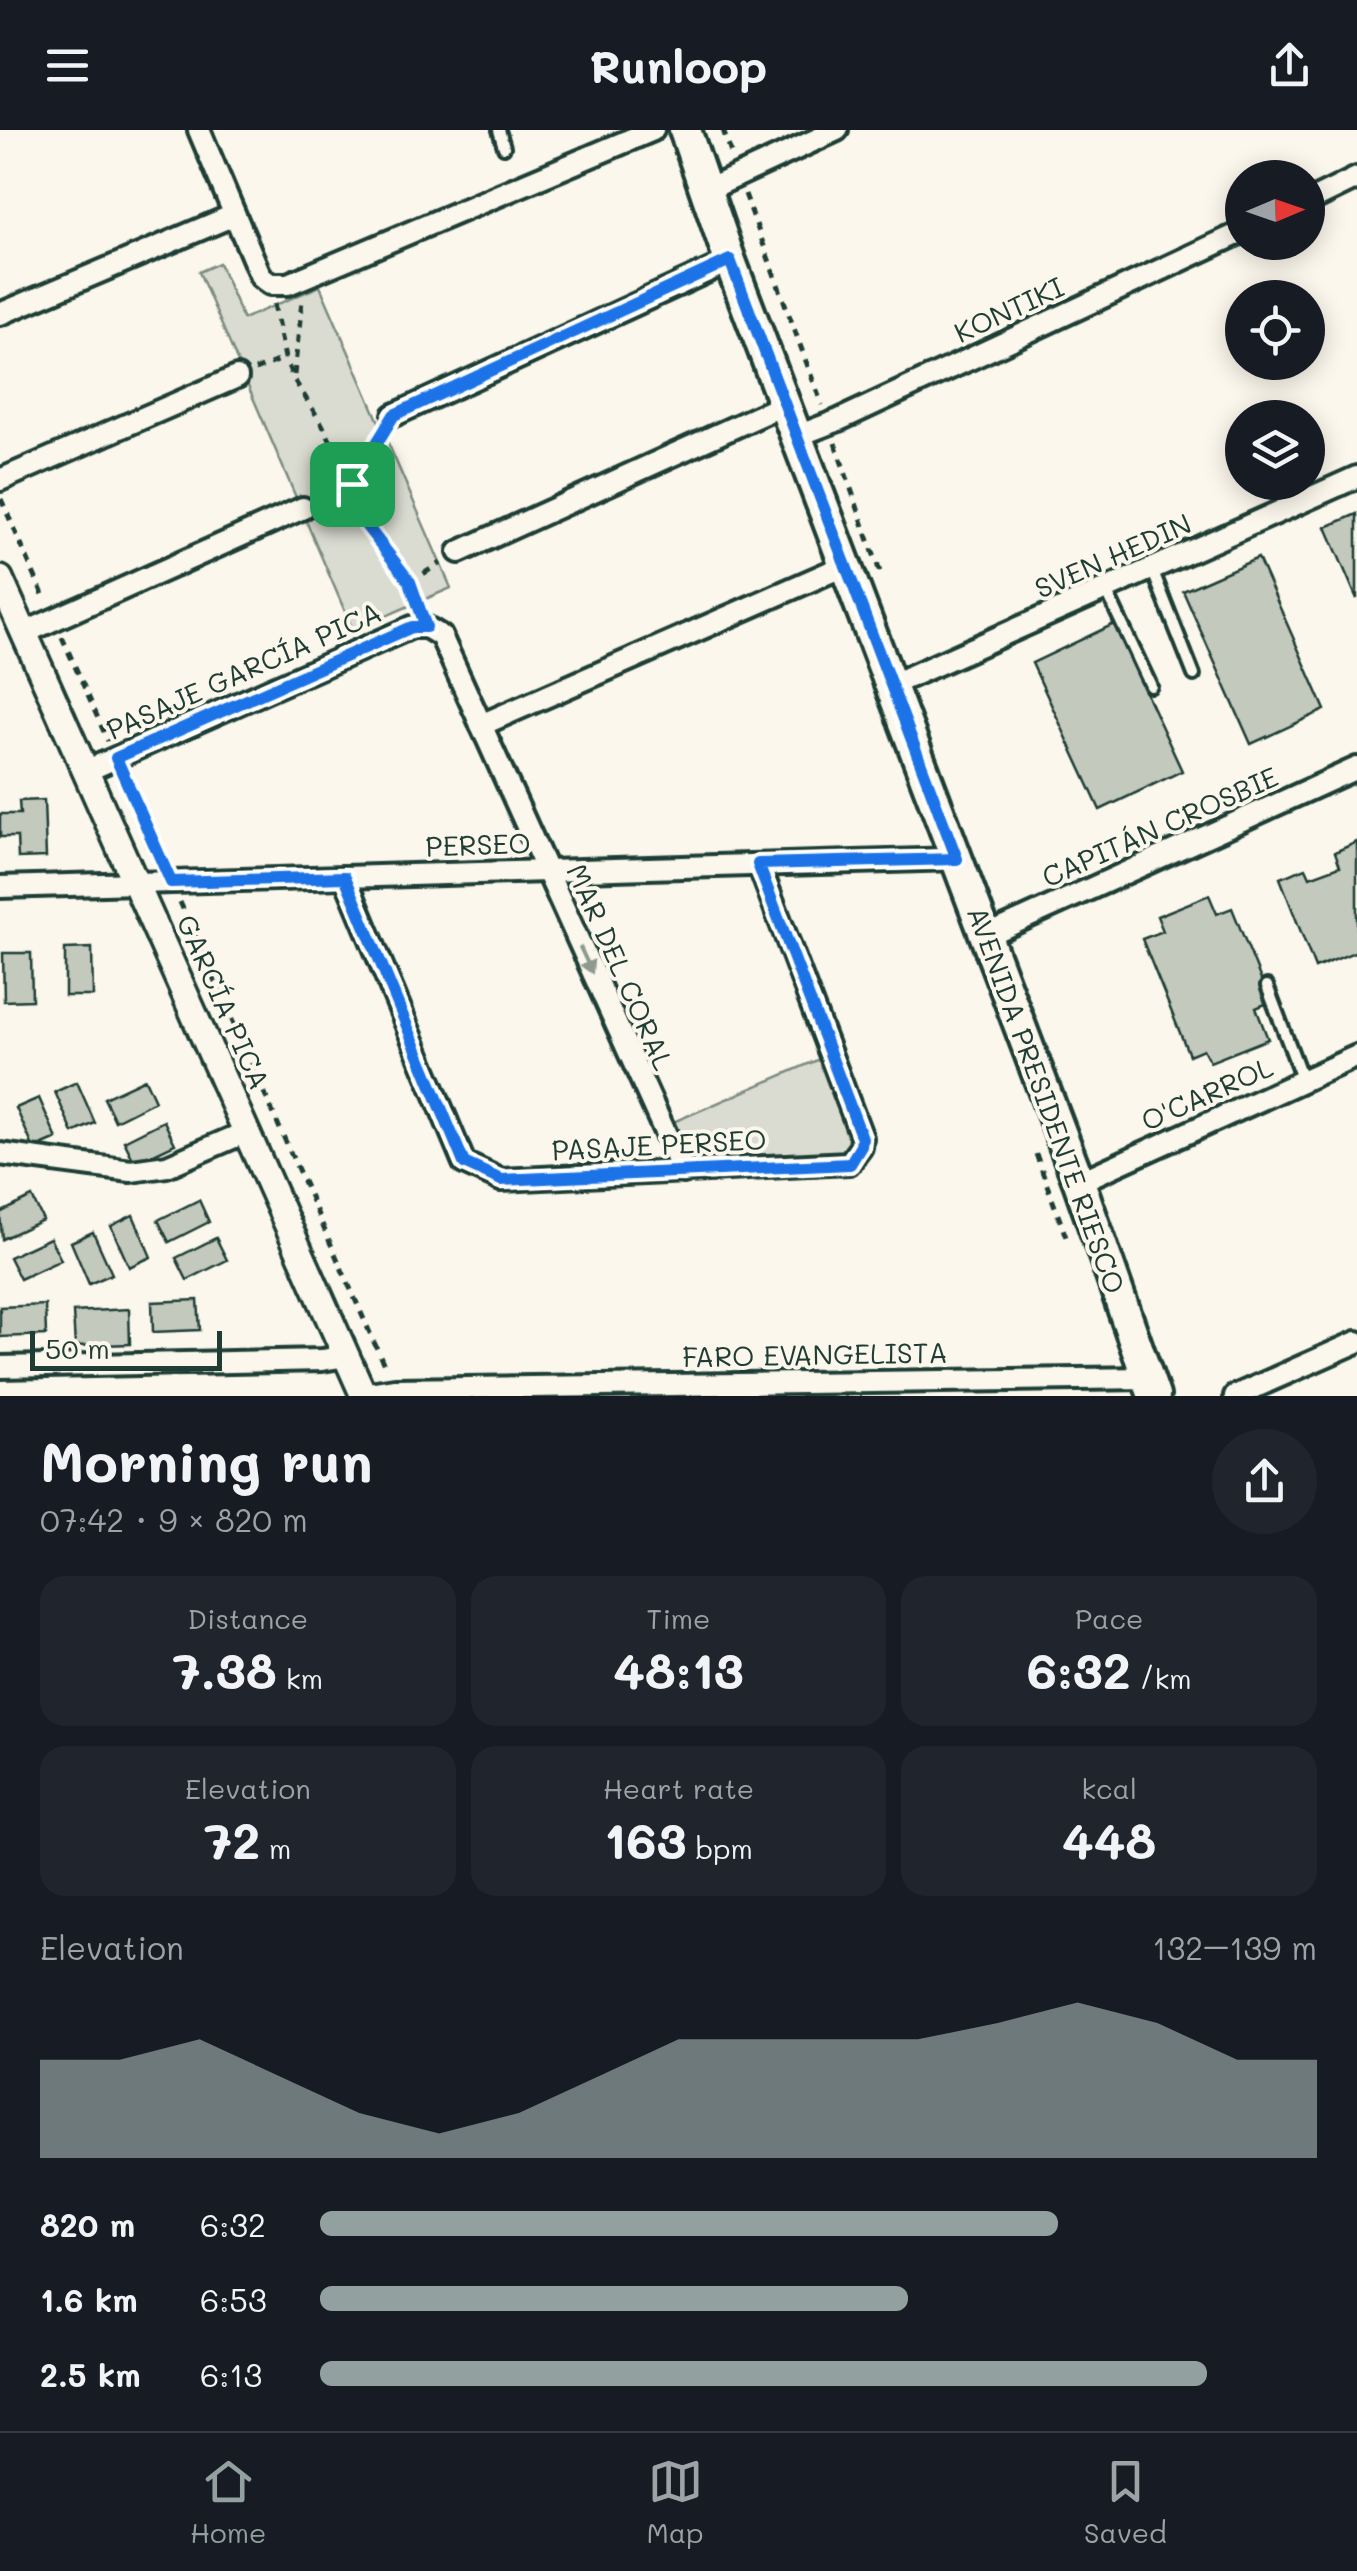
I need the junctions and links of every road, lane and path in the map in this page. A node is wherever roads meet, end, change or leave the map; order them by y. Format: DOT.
graph roads {
  1 [pos="199,130"];
  2 [pos="499,130"];
  3 [pos="653,130"];
  4 [pos="685,130"];
  5 [pos="837,130"];
  6 [pos="504,146"];
  7 [pos="1357,178"];
  8 [pos="705,191"];
  9 [pos="1325,194"];
  10 [pos="234,215"];
  11 [pos="1225,240"];
  12 [pos="730,260"];
  13 [pos="305,279"];
  14 [pos="270,284"];
  15 [pos="0,314"];
  16 [pos="285,358"];
  17 [pos="237,376"];
  18 [pos="293,378"];
  19 [pos="785,404"];
  20 [pos="394,415"];
  21 [pos="797,436"];
  22 [pos="1357,476"];
  23 [pos="0,480"];
  24 [pos="352,484"];
  25 [pos="0,497"];
  26 [pos="303,508"];
  27 [pos="459,552"];
  28 [pos="846,565"];
  29 [pos="1151,568"];
  30 [pos="0,579"];
  31 [pos="410,582"];
  32 [pos="1106,589"];
  33 [pos="54,620"];
  34 [pos="426,627"];
  35 [pos="24,633"];
  36 [pos="1194,675"];
  37 [pos="891,685"];
  38 [pos="1152,686"];
  39 [pos="481,725"];
  40 [pos="116,758"];
  41 [pos="1357,768"];
  42 [pos="86,771"];
  43 [pos="957,859"];
  44 [pos="758,864"];
  45 [pos="546,871"];
  46 [pos="345,877"];
  47 [pos="171,882"];
  48 [pos="138,884"];
  49 [pos="0,887"];
  50 [pos="986,936"];
  51 [pos="1267,986"];
  52 [pos="1357,1056"];
  53 [pos="1302,1080"];
  54 [pos="246,1132"];
  55 [pos="0,1154"];
  56 [pos="683,1172"];
  57 [pos="1079,1182"];
  58 [pos="1357,1342"];
  59 [pos="346,1356"];
  60 [pos="0,1367"];
  61 [pos="1151,1387"];
  62 [pos="871,1388"];
  63 [pos="395,1389"];
  64 [pos="724,1391"];
  65 [pos="364,1395"];
  66 [pos="1235,1396"];
  1 -- 10 [label="street"];
  2 -- 6 [label="lane"];
  3 -- 13 [label="street"];
  4 -- 8 [label="main road, AVENIDA PRESIDENTE RIESCO"];
  5 -- 8 [label="street"];
  7 -- 9 [label="street"];
  8 -- 12 [label="main road, AVENIDA PRESIDENTE RIESCO"];
  10 -- 14 [label="street"];
  10 -- 15 [label="street"];
  11 -- 21 [label="street, KONTIKI"];
  12 -- 19 [label="main road, AVENIDA PRESIDENTE RIESCO"];
  12 -- 20 [label="street"];
  13 -- 14 [label="street"];
  13 -- 18 [label="path"];
  14 -- 16 [label="path"];
  16 -- 17 [label="path"];
  16 -- 18 [label="path"];
  17 -- 23 [label="street"];
  18 -- 24 [label="path"];
  19 -- 21 [label="main road, AVENIDA PRESIDENTE RIESCO"];
  19 -- 27 [label="street"];
  20 -- 24 [label="path"];
  21 -- 28 [label="main road, AVENIDA PRESIDENTE RIESCO"];
  22 -- 29 [label="street, SVEN HEDIN"];
  24 -- 26 [label="path"];
  24 -- 31 [label="path"];
  25 -- 33 [label="path"];
  26 -- 33 [label="street"];
  27 -- 31 [label="path"];
  28 -- 37 [label="main road, AVENIDA PRESIDENTE RIESCO"];
  28 -- 39 [label="street"];
  29 -- 32 [label="street, SVEN HEDIN"];
  29 -- 36 [label="lane"];
  30 -- 35 [label="street, GARCÍA PICA"];
  31 -- 34 [label="path"];
  32 -- 37 [label="street, SVEN HEDIN"];
  32 -- 38 [label="lane"];
  33 -- 35 [label="street"];
  33 -- 40 [label="path"];
  34 -- 39 [label="street, MAR DEL CORAL"];
  34 -- 40 [label="street, PASAJE GARCÍA PICA"];
  35 -- 42 [label="street, GARCÍA PICA"];
  37 -- 43 [label="main road, AVENIDA PRESIDENTE RIESCO"];
  39 -- 45 [label="street, MAR DEL CORAL"];
  40 -- 42 [label="street, PASAJE GARCÍA PICA"];
  40 -- 47 [label="path"];
  41 -- 50 [label="street, CAPITÁN CROSBIE"];
  42 -- 48 [label="street, GARCÍA PICA"];
  43 -- 44 [label="street, PERSEO"];
  43 -- 50 [label="main road, AVENIDA PRESIDENTE RIESCO"];
  44 -- 45 [label="street, PERSEO"];
  44 -- 56 [label="street, PASAJE PERSEO"];
  45 -- 46 [label="street, PERSEO"];
  45 -- 56 [label="street, MAR DEL CORAL, one-way"];
  46 -- 47 [label="street, PERSEO"];
  46 -- 56 [label="street, PASAJE PERSEO"];
  47 -- 48 [label="street, PERSEO"];
  47 -- 63 [label="path"];
  48 -- 49 [label="street, PERSEO"];
  48 -- 54 [label="street, GARCÍA PICA"];
  50 -- 57 [label="main road, AVENIDA PRESIDENTE RIESCO"];
  51 -- 53 [label="lane"];
  52 -- 53 [label="street, O'CARROL"];
  53 -- 57 [label="street, O'CARROL"];
  54 -- 55 [label="street"];
  54 -- 59 [label="street, GARCÍA PICA"];
  57 -- 61 [label="main road, AVENIDA PRESIDENTE RIESCO"];
  58 -- 66 [label="street"];
  59 -- 60 [label="street"];
  59 -- 65 [label="street, GARCÍA PICA"];
  61 -- 62 [label="street, FARO EVANGELISTA"];
  62 -- 64 [label="street, FARO EVANGELISTA"];
  63 -- 64 [label="street, FARO EVANGELISTA"];
  63 -- 65 [label="street, FARO EVANGELISTA"];
}
